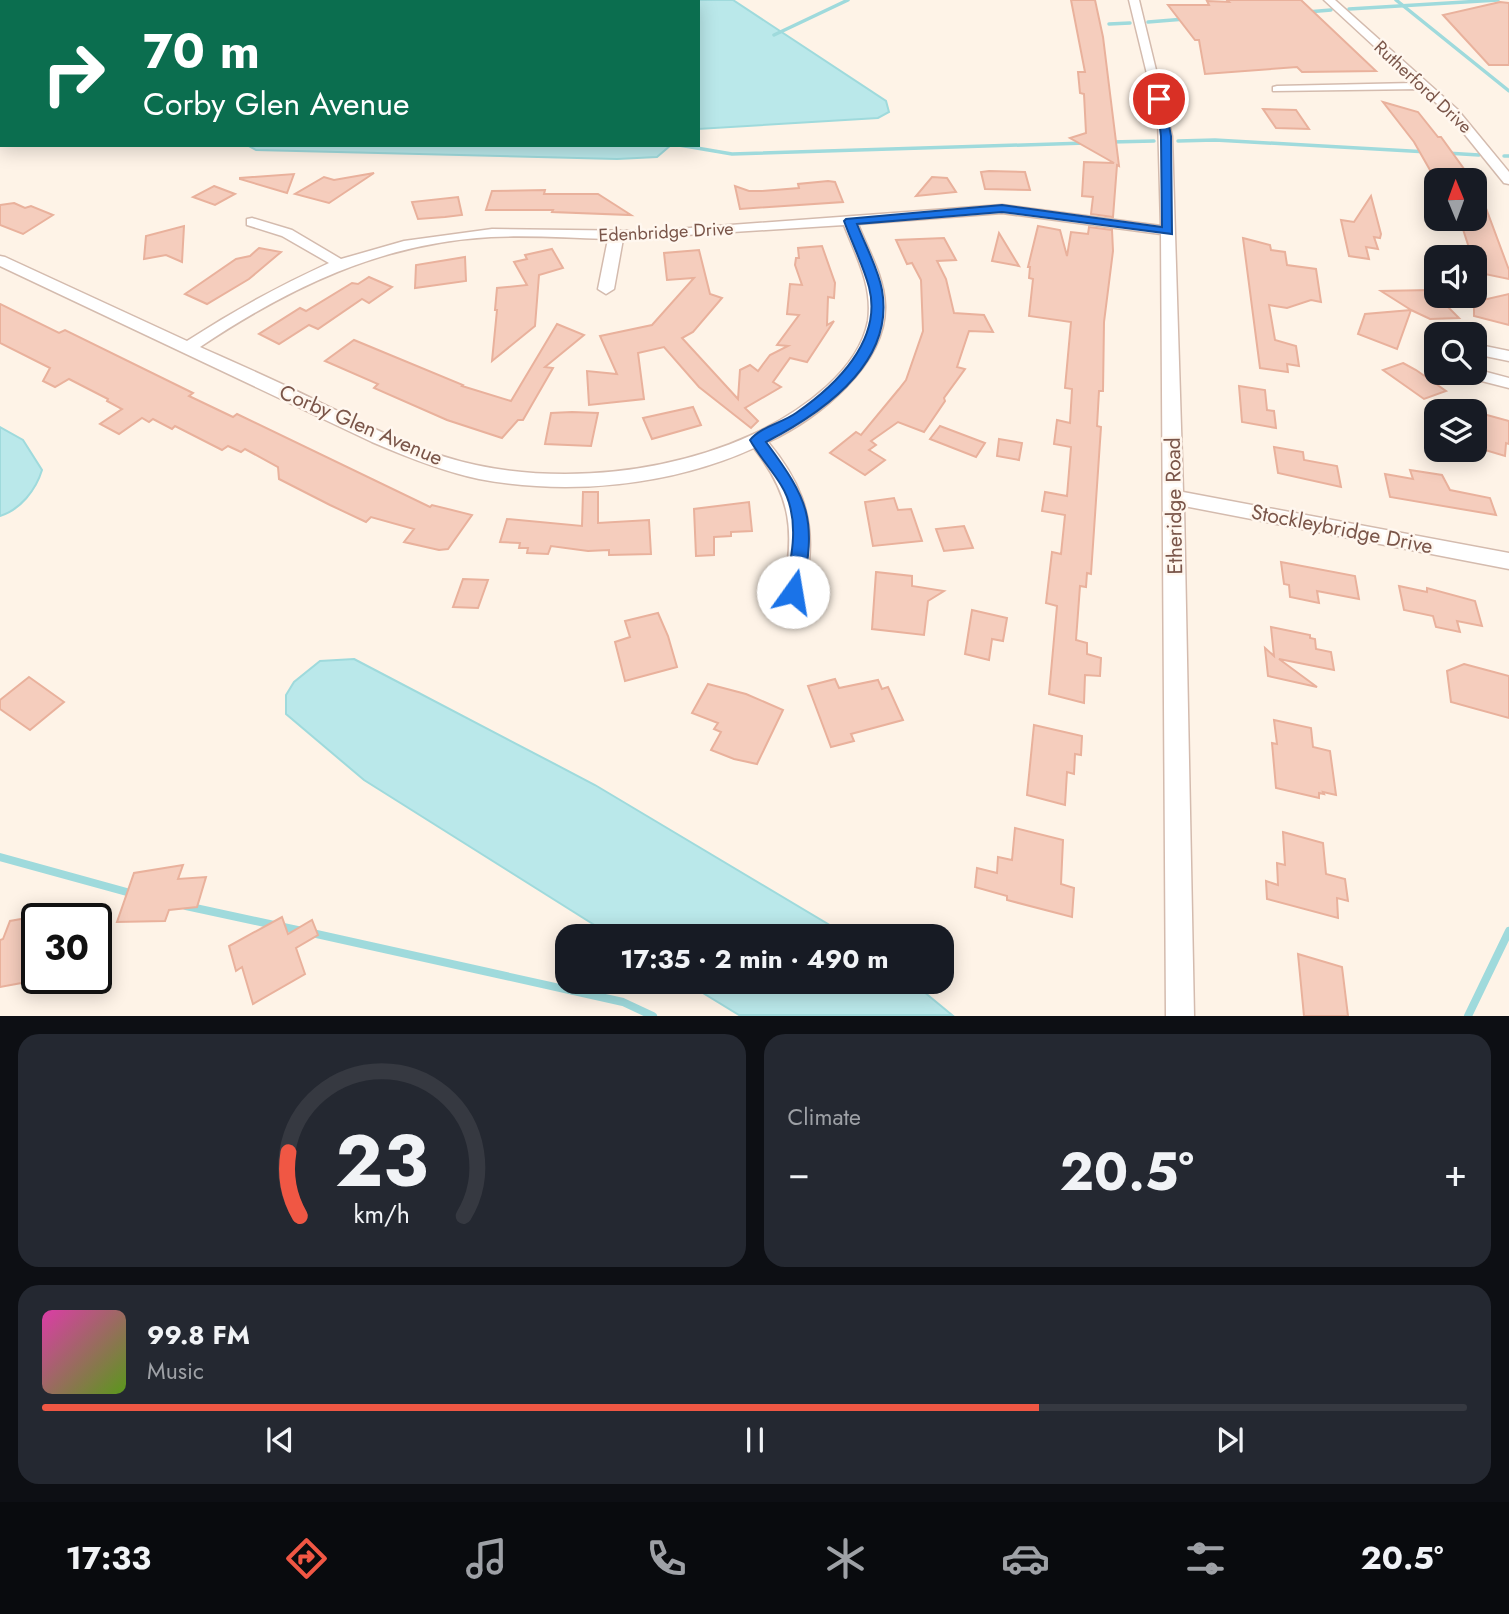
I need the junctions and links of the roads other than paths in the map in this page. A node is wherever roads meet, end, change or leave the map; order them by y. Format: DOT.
graph roads {
  1 [pos="1134,0"];
  2 [pos="1329,0"];
  3 [pos="1424,86"];
  4 [pos="1278,89"];
  5 [pos="1509,180"];
  6 [pos="850,221"];
  7 [pos="252,222"];
  8 [pos="1167,231"];
  9 [pos="616,236"];
  10 [pos="0,260"];
  11 [pos="340,264"];
  12 [pos="606,289"];
  13 [pos="188,347"];
  14 [pos="1487,351"];
  15 [pos="1509,356"];
  16 [pos="1487,377"];
  17 [pos="1509,383"];
  18 [pos="757,440"];
  19 [pos="1174,497"];
  20 [pos="1509,561"];
  21 [pos="793,592"];
  22 [pos="1180,1016"];
  1 -- 8 [label="street, Etheridge Road"];
  2 -- 3 [label="street, Rutherford Drive"];
  3 -- 4 [label="street"];
  3 -- 5 [label="street, Rutherford Drive"];
  6 -- 8 [label="street, Edenbridge Drive"];
  6 -- 9 [label="street, Edenbridge Drive"];
  6 -- 18 [label="street, Corby Glen Avenue"];
  7 -- 11 [label="street"];
  8 -- 19 [label="street, Etheridge Road"];
  9 -- 11 [label="street, Edenbridge Drive"];
  9 -- 12 [label="street"];
  10 -- 13 [label="street, Corby Glen Avenue"];
  11 -- 13 [label="street, Edenbridge Drive"];
  13 -- 18 [label="street, Corby Glen Avenue"];
  14 -- 15 [label="street"];
  16 -- 17 [label="street"];
  18 -- 21 [label="street"];
  19 -- 20 [label="street, Stockleybridge Drive"];
  19 -- 22 [label="street, Etheridge Road"];
}
